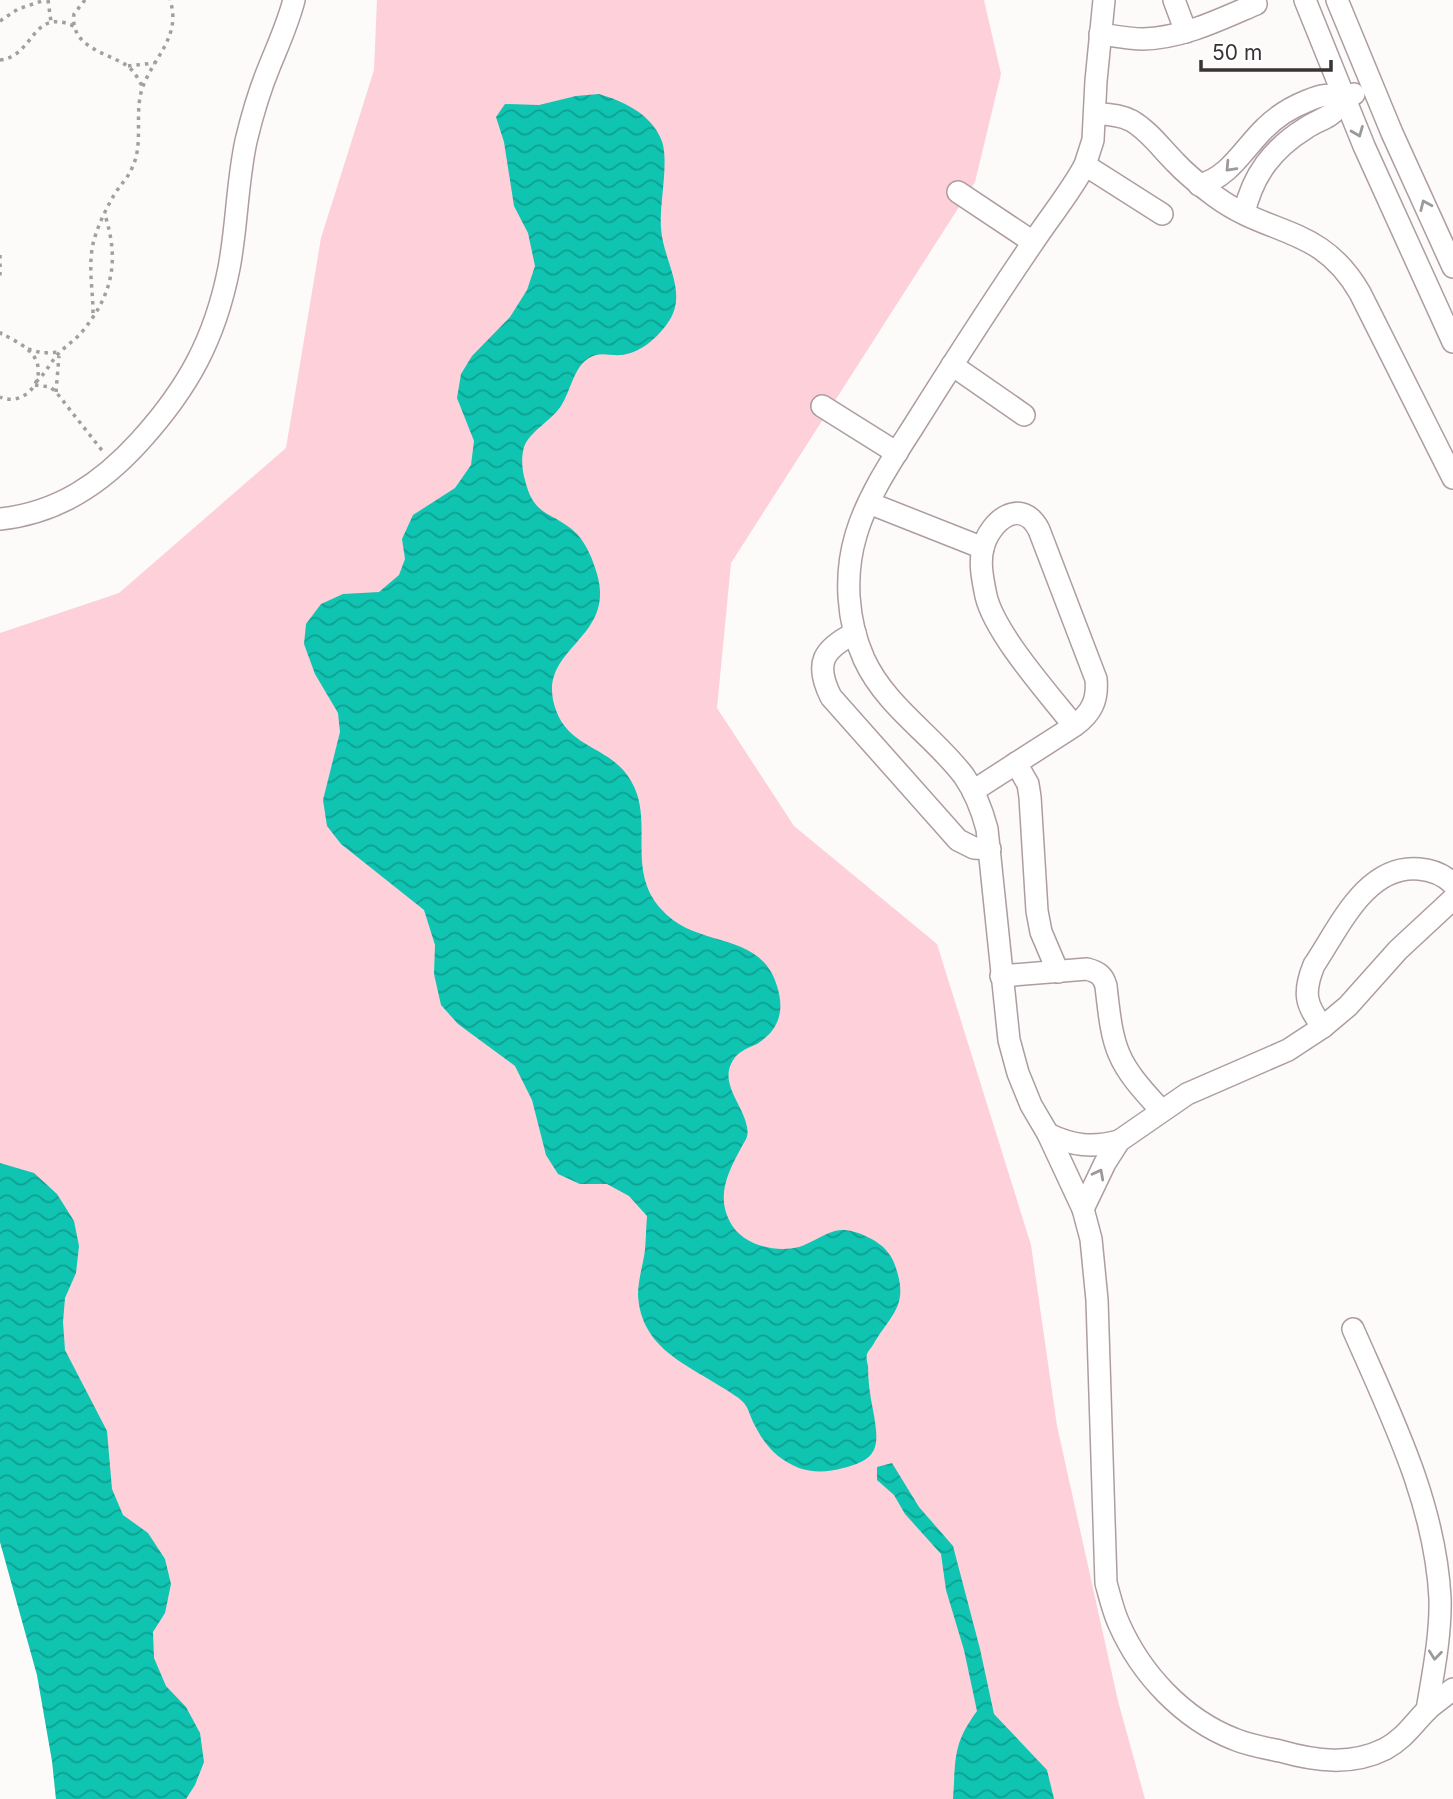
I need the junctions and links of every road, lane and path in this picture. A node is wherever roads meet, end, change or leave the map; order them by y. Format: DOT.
graph roads {
  1 [pos="47,0"];
  2 [pos="84,0"];
  3 [pos="171,0"];
  4 [pos="293,0"];
  5 [pos="1104,0"];
  6 [pos="1174,0"];
  7 [pos="1306,0"];
  8 [pos="1337,0"];
  9 [pos="1256,4"];
  10 [pos="0,21"];
  11 [pos="51,22"];
  12 [pos="74,26"];
  13 [pos="1186,32"];
  14 [pos="1100,34"];
  15 [pos="0,60"];
  16 [pos="156,62"];
  17 [pos="128,66"];
  18 [pos="1372,86"];
  19 [pos="143,88"];
  20 [pos="1315,97"];
  21 [pos="1344,98"];
  22 [pos="1096,114"];
  23 [pos="1324,118"];
  24 [pos="1253,141"];
  25 [pos="1269,157"];
  26 [pos="1085,165"];
  27 [pos="1199,185"];
  28 [pos="958,192"];
  29 [pos="1244,213"];
  30 [pos="1162,214"];
  31 [pos="105,215"];
  32 [pos="1033,242"];
  33 [pos="0,255"];
  34 [pos="1453,267"];
  35 [pos="0,277"];
  36 [pos="93,313"];
  37 [pos="0,325"];
  38 [pos="1,334"];
  39 [pos="1453,342"];
  40 [pos="24,348"];
  41 [pos="60,352"];
  42 [pos="952,365"];
  43 [pos="36,383"];
  44 [pos="56,392"];
  45 [pos="1,398"];
  46 [pos="822,406"];
  47 [pos="1024,415"];
  48 [pos="113,448"];
  49 [pos="897,453"];
  50 [pos="105,454"];
  51 [pos="100,459"];
  52 [pos="1453,478"];
  53 [pos="869,503"];
  54 [pos="0,519"];
  55 [pos="983,548"];
  56 [pos="855,633"];
  57 [pos="1074,726"];
  58 [pos="1016,763"];
  59 [pos="973,791"];
  60 [pos="990,849"];
  61 [pos="1453,884"];
  62 [pos="1453,899"];
  63 [pos="1058,972"];
  64 [pos="1001,976"];
  65 [pos="1323,1027"];
  66 [pos="1161,1110"];
  67 [pos="1048,1134"];
  68 [pos="1119,1141"];
  69 [pos="1083,1209"];
  70 [pos="1353,1329"];
  71 [pos="1446,1607"];
  72 [pos="1453,1689"];
  73 [pos="1427,1710"];
  1 -- 10 [label="path"];
  1 -- 11 [label="path"];
  2 -- 12 [label="path"];
  3 -- 16 [label="path"];
  4 -- 54 [label="street"];
  5 -- 14 [label="street"];
  6 -- 13 [label="street"];
  7 -- 21 [label="street"];
  8 -- 18 [label="street"];
  9 -- 13 [label="street"];
  11 -- 12 [label="path"];
  11 -- 15 [label="path"];
  12 -- 17 [label="path"];
  13 -- 14 [label="street"];
  14 -- 22 [label="street"];
  16 -- 17 [label="path"];
  16 -- 19 [label="path"];
  17 -- 19 [label="path"];
  18 -- 21 [label="street"];
  34 -- 18 [label="street, one-way"];
  19 -- 31 [label="path"];
  20 -- 21 [label="street"];
  20 -- 23 [label="street"];
  20 -- 24 [label="street"];
  21 -- 23 [label="street"];
  21 -- 39 [label="street, one-way"];
  22 -- 26 [label="street"];
  22 -- 27 [label="street"];
  23 -- 25 [label="street"];
  24 -- 25 [label="street"];
  24 -- 27 [label="street, one-way"];
  25 -- 29 [label="street"];
  26 -- 30 [label="street"];
  26 -- 32 [label="street"];
  27 -- 29 [label="street"];
  28 -- 32 [label="street"];
  29 -- 52 [label="street"];
  31 -- 36 [label="path"];
  31 -- 36 [label="path"];
  32 -- 42 [label="street"];
  33 -- 35 [label="path"];
  36 -- 41 [label="path"];
  37 -- 38 [label="path"];
  38 -- 40 [label="path"];
  40 -- 41 [label="path"];
  40 -- 43 [label="path"];
  41 -- 43 [label="path"];
  41 -- 44 [label="path"];
  42 -- 47 [label="street"];
  42 -- 49 [label="street"];
  43 -- 44 [label="path"];
  43 -- 45 [label="path"];
  44 -- 50 [label="path"];
  46 -- 49 [label="street"];
  48 -- 50 [label="path"];
  49 -- 53 [label="street"];
  50 -- 51 [label="path"];
  53 -- 55 [label="street"];
  53 -- 56 [label="street"];
  55 -- 57 [label="street"];
  55 -- 57 [label="street"];
  56 -- 59 [label="street"];
  56 -- 60 [label="street"];
  57 -- 58 [label="street"];
  58 -- 59 [label="street"];
  58 -- 63 [label="street"];
  59 -- 60 [label="street"];
  60 -- 64 [label="street"];
  61 -- 65 [label="street"];
  62 -- 65 [label="street"];
  63 -- 64 [label="street"];
  63 -- 66 [label="street"];
  64 -- 67 [label="street"];
  65 -- 66 [label="street"];
  66 -- 68 [label="street"];
  67 -- 68 [label="street"];
  67 -- 69 [label="street"];
  69 -- 68 [label="street, one-way"];
  69 -- 73 [label="street"];
  70 -- 71 [label="street"];
  71 -- 73 [label="street, one-way"];
  72 -- 73 [label="street"];
}
